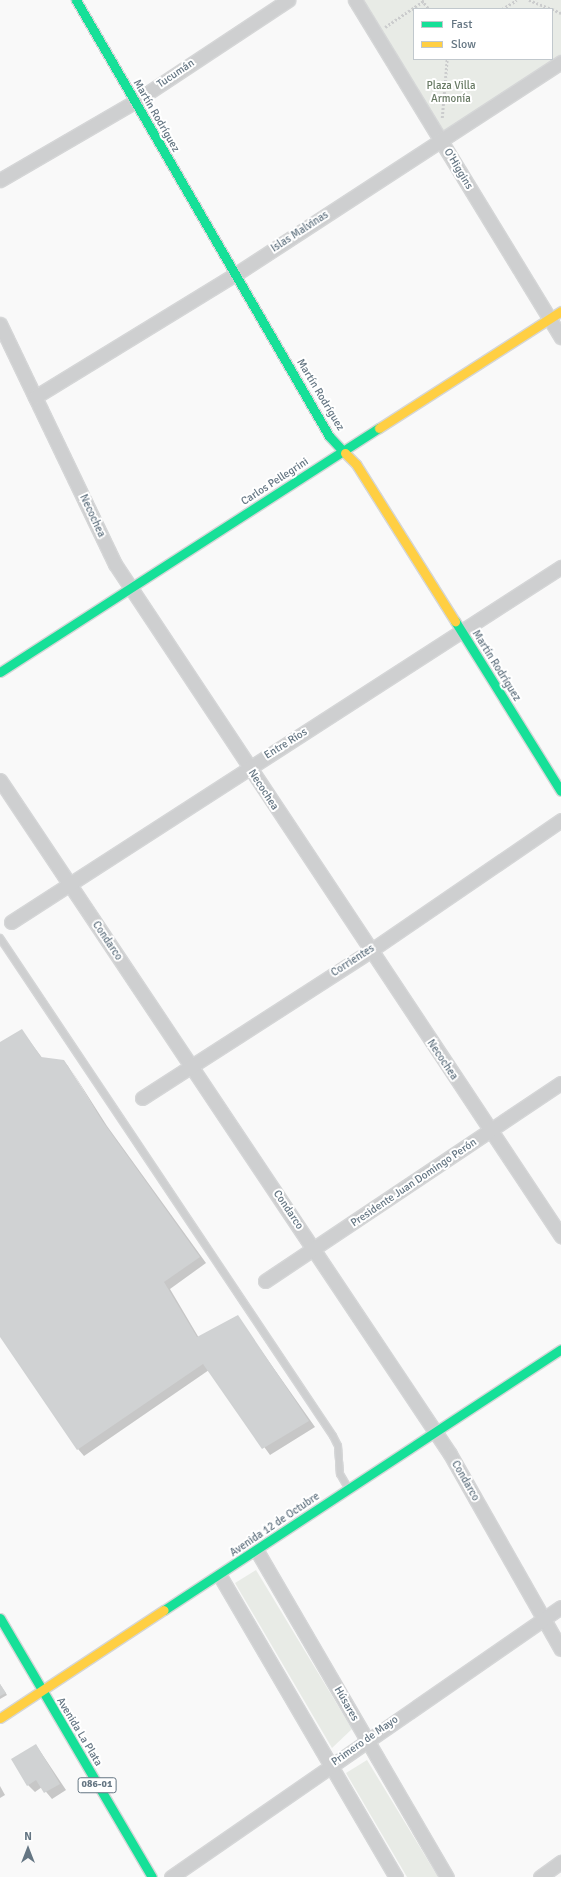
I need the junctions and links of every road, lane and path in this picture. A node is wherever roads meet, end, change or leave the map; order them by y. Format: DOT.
graph roads {
  1 [pos="76,0"];
  2 [pos="288,0"];
  3 [pos="355,0"];
  4 [pos="423,0"];
  5 [pos="517,0"];
  6 [pos="529,0"];
  7 [pos="504,8"];
  8 [pos="549,8"];
  9 [pos="375,33"];
  10 [pos="447,60"];
  11 [pos="561,62"];
  12 [pos="134,102"];
  13 [pos="440,140"];
  14 [pos="0,180"];
  15 [pos="236,274"];
  16 [pos="561,311"];
  17 [pos="550,319"];
  18 [pos="0,324"];
  19 [pos="561,336"];
  20 [pos="35,397"];
  21 [pos="344,452"];
  22 [pos="561,567"];
  23 [pos="131,589"];
  24 [pos="461,633"];
  25 [pos="0,672"];
  26 [pos="249,768"];
  27 [pos="0,780"];
  28 [pos="561,791"];
  29 [pos="561,820"];
  30 [pos="69,885"];
  31 [pos="11,922"];
  32 [pos="0,938"];
  33 [pos="370,951"];
  34 [pos="191,1066"];
  35 [pos="561,1083"];
  36 [pos="142,1098"];
  37 [pos="490,1131"];
  38 [pos="561,1236"];
  39 [pos="315,1250"];
  40 [pos="265,1281"];
  41 [pos="561,1349"];
  42 [pos="436,1433"];
  43 [pos="350,1490"];
  44 [pos="257,1551"];
  45 [pos="220,1576"];
  46 [pos="561,1607"];
  47 [pos="0,1618"];
  48 [pos="544,1619"];
  49 [pos="561,1649"];
  50 [pos="42,1693"];
  51 [pos="0,1718"];
  52 [pos="366,1740"];
  53 [pos="330,1766"];
  54 [pos="561,1862"];
  55 [pos="152,1877"];
  56 [pos="171,1877"];
  57 [pos="396,1877"];
  58 [pos="447,1877"];
  59 [pos="540,1877"];
  1 -- 12 [label="street, Martín Rodríguez"];
  2 -- 12 [label="street, Tucumán"];
  3 -- 9 [label="street, O'Higgins"];
  4 -- 9 [label="path"];
  5 -- 7 [label="path"];
  6 -- 8 [label="path"];
  9 -- 13 [label="street, O'Higgins"];
  10 -- 13 [label="path"];
  11 -- 13 [label="street, Islas Malvinas"];
  12 -- 14 [label="street, Tucumán"];
  12 -- 15 [label="street, Martín Rodríguez"];
  13 -- 15 [label="street, Islas Malvinas"];
  13 -- 17 [label="street, O'Higgins"];
  15 -- 20 [label="street, Islas Malvinas"];
  15 -- 21 [label="street, Martín Rodríguez"];
  16 -- 17 [label="street, Carlos Pellegrini"];
  17 -- 19 [label="street, O'Higgins"];
  17 -- 21 [label="street, Carlos Pellegrini"];
  18 -- 20 [label="street, Necochea"];
  20 -- 23 [label="street, Necochea"];
  21 -- 23 [label="street, Carlos Pellegrini"];
  21 -- 24 [label="street, Martín Rodríguez"];
  22 -- 24 [label="street, Entre Ríos"];
  23 -- 25 [label="street, Carlos Pellegrini"];
  23 -- 26 [label="street, Necochea"];
  24 -- 26 [label="street, Entre Ríos"];
  24 -- 28 [label="street, Martín Rodríguez"];
  26 -- 30 [label="street, Entre Ríos"];
  26 -- 33 [label="street, Necochea"];
  27 -- 30 [label="street, Condarco"];
  29 -- 33 [label="street, Corrientes"];
  30 -- 31 [label="street, Entre Ríos"];
  30 -- 34 [label="street, Condarco"];
  32 -- 43 [label="lane"];
  33 -- 34 [label="street, Corrientes"];
  33 -- 37 [label="street, Necochea"];
  34 -- 36 [label="street, Corrientes"];
  34 -- 39 [label="street, Condarco"];
  35 -- 37 [label="street, Presidente Juan Domingo Perón"];
  37 -- 38 [label="street, Necochea"];
  37 -- 39 [label="street, Presidente Juan Domingo Perón"];
  39 -- 40 [label="street, Presidente Juan Domingo Perón"];
  39 -- 42 [label="street, Condarco"];
  41 -- 42 [label="street, Avenida 12 de Octubre"];
  42 -- 43 [label="street, Avenida 12 de Octubre"];
  42 -- 48 [label="street, Condarco"];
  43 -- 44 [label="street, Avenida 12 de Octubre"];
  44 -- 45 [label="street, Avenida 12 de Octubre"];
  44 -- 52 [label="street, Húsares"];
  45 -- 50 [label="street, Avenida 12 de Octubre"];
  45 -- 53 [label="street"];
  46 -- 48 [label="street, Primero de Mayo"];
  47 -- 50 [label="street, Avenida La Plata / 086-01"];
  48 -- 49 [label="street, Condarco"];
  48 -- 52 [label="street, Primero de Mayo"];
  50 -- 51 [label="street, Avenida 12 de Octubre"];
  50 -- 55 [label="street, Avenida La Plata / 086-01"];
  52 -- 53 [label="street, Primero de Mayo"];
  52 -- 58 [label="street, Húsares"];
  53 -- 56 [label="street, Primero de Mayo"];
  53 -- 57 [label="street"];
  54 -- 59 [label="street"];
}
